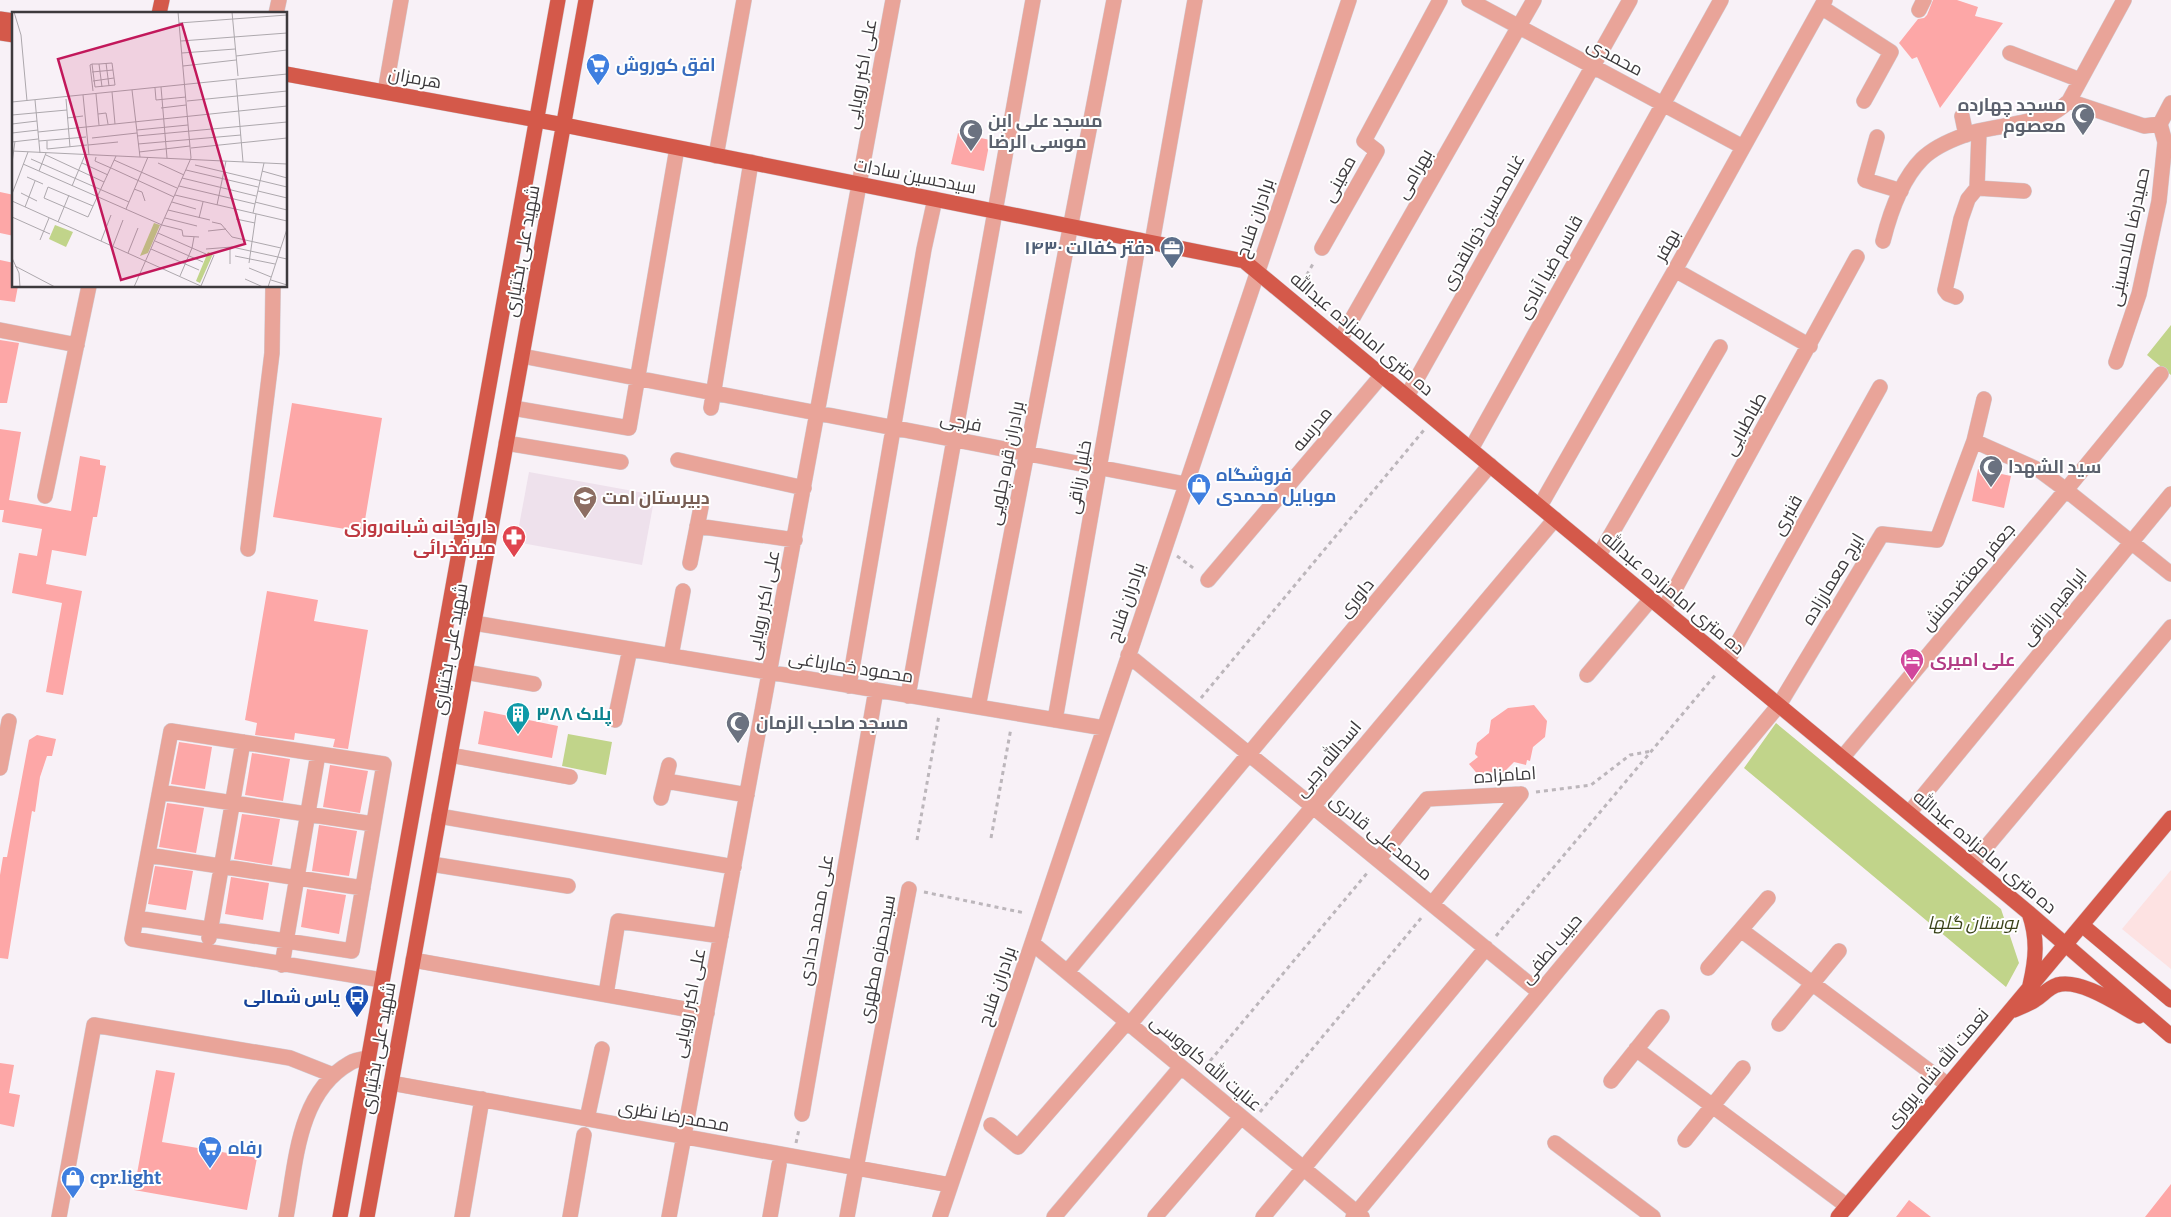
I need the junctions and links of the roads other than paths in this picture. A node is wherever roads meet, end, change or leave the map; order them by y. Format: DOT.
graph roads {
  1 [pos="401,0"];
  2 [pos="558,0"];
  3 [pos="586,0"];
  4 [pos="744,0"];
  5 [pos="893,0"];
  6 [pos="1034,0"];
  7 [pos="1114,0"];
  8 [pos="1196,0"];
  9 [pos="1349,0"];
  10 [pos="1440,0"];
  11 [pos="1469,0"];
  12 [pos="1534,0"];
  13 [pos="1630,0"];
  14 [pos="1721,0"];
  15 [pos="2124,0"];
  16 [pos="1823,4"];
  17 [pos="1519,27"];
  18 [pos="2010,53"];
  19 [pos="1592,66"];
  20 [pos="288,74"];
  21 [pos="2080,80"];
  22 [pos="385,92"];
  23 [pos="1864,101"];
  24 [pos="2069,101"];
  25 [pos="2171,103"];
  26 [pos="1662,104"];
  27 [pos="1962,116"];
  28 [pos="537,120"];
  29 [pos="2160,124"];
  30 [pos="564,125"];
  31 [pos="1973,133"];
  32 [pos="1877,137"];
  33 [pos="2168,143"];
  34 [pos="1743,147"];
  35 [pos="677,148"];
  36 [pos="716,156"];
  37 [pos="751,162"];
  38 [pos="860,185"];
  39 [pos="1977,188"];
  40 [pos="1901,191"];
  41 [pos="2024,191"];
  42 [pos="523,194"];
  43 [pos="935,199"];
  44 [pos="550,200"];
  45 [pos="2165,205"];
  46 [pos="994,211"];
  47 [pos="1071,226"];
  48 [pos="1146,241"];
  49 [pos="1883,241"];
  50 [pos="1322,248"];
  51 [pos="1857,257"];
  52 [pos="1257,270"];
  53 [pos="1675,270"];
  54 [pos="89,288"];
  55 [pos="273,288"];
  56 [pos="1956,298"];
  57 [pos="0,330"];
  58 [pos="1340,340"];
  59 [pos="77,345"];
  60 [pos="1810,346"];
  61 [pos="1720,347"];
  62 [pos="522,356"];
  63 [pos="2116,362"];
  64 [pos="2161,374"];
  65 [pos="1382,375"];
  66 [pos="638,379"];
  67 [pos="1880,387"];
  68 [pos="1407,396"];
  69 [pos="1984,399"];
  70 [pos="712,401"];
  71 [pos="512,408"];
  72 [pos="818,414"];
  73 [pos="894,428"];
  74 [pos="955,440"];
  75 [pos="1974,440"];
  76 [pos="506,443"];
  77 [pos="1471,449"];
  78 [pos="1027,454"];
  79 [pos="678,460"];
  80 [pos="621,462"];
  81 [pos="1490,465"];
  82 [pos="1099,468"];
  83 [pos="1185,484"];
  84 [pos="804,488"];
  85 [pos="2066,490"];
  86 [pos="2171,494"];
  87 [pos="45,496"];
  88 [pos="1540,506"];
  89 [pos="701,507"];
  90 [pos="1555,519"];
  91 [pos="697,526"];
  92 [pos="794,540"];
  93 [pos="2131,543"];
  94 [pos="248,550"];
  95 [pos="1599,555"];
  96 [pos="690,563"];
  97 [pos="2171,574"];
  98 [pos="1208,580"];
  99 [pos="683,591"];
  100 [pos="1652,599"];
  101 [pos="1664,609"];
  102 [pos="447,618"];
  103 [pos="474,623"];
  104 [pos="2171,627"];
  105 [pos="630,649"];
  106 [pos="1128,655"];
  107 [pos="671,656"];
  108 [pos="1727,662"];
  109 [pos="465,672"];
  110 [pos="770,673"];
  111 [pos="1588,675"];
  112 [pos="534,684"];
  113 [pos="849,686"];
  114 [pos="876,690"];
  115 [pos="908,696"];
  116 [pos="1779,706"];
  117 [pos="978,708"];
  118 [pos="615,720"];
  119 [pos="1055,720"];
  120 [pos="9,721"];
  121 [pos="1104,728"];
  122 [pos="243,742"];
  123 [pos="318,754"];
  124 [pos="450,754"];
  125 [pos="1250,754"];
  126 [pos="1842,758"];
  127 [pos="669,765"];
  128 [pos="0,768"];
  129 [pos="570,777"];
  130 [pos="666,781"];
  131 [pos="160,792"];
  132 [pos="747,794"];
  133 [pos="661,798"];
  134 [pos="233,803"];
  135 [pos="1313,806"];
  136 [pos="1909,813"];
  137 [pos="308,814"];
  138 [pos="439,816"];
  139 [pos="2171,818"];
  140 [pos="373,824"];
  141 [pos="148,855"];
  142 [pos="1378,860"];
  143 [pos="430,864"];
  144 [pos="1971,865"];
  145 [pos="734,866"];
  146 [pos="222,867"];
  147 [pos="298,878"];
  148 [pos="568,886"];
  149 [pos="363,888"];
  150 [pos="909,889"];
  151 [pos="1768,898"];
  152 [pos="1432,904"];
  153 [pos="2029,913"];
  154 [pos="136,918"];
  155 [pos="2082,925"];
  156 [pos="210,930"];
  157 [pos="1741,930"];
  158 [pos="721,936"];
  159 [pos="286,942"];
  160 [pos="1032,943"];
  161 [pos="2066,944"];
  162 [pos="1486,948"];
  163 [pos="206,951"];
  164 [pos="1839,951"];
  165 [pos="413,960"];
  166 [pos="282,964"];
  167 [pos="1708,968"];
  168 [pos="1066,972"];
  169 [pos="382,980"];
  170 [pos="1813,984"];
  171 [pos="2030,987"];
  172 [pos="1539,992"];
  173 [pos="606,994"];
  174 [pos="2171,1000"];
  175 [pos="706,1013"];
  176 [pos="2008,1013"];
  177 [pos="1662,1016"];
  178 [pos="1128,1023"];
  179 [pos="1779,1024"];
  180 [pos="2166,1031"];
  181 [pos="602,1049"];
  182 [pos="1636,1049"];
  183 [pos="368,1058"];
  184 [pos="1182,1067"];
  185 [pos="1743,1068"];
  186 [pos="333,1075"];
  187 [pos="1611,1081"];
  188 [pos="391,1083"];
  189 [pos="1948,1085"];
  190 [pos="482,1099"];
  191 [pos="1712,1106"];
  192 [pos="802,1114"];
  193 [pos="587,1119"];
  194 [pos="1246,1120"];
  195 [pos="991,1125"];
  196 [pos="584,1135"];
  197 [pos="684,1136"];
  198 [pos="1686,1140"];
  199 [pos="1555,1143"];
  200 [pos="779,1165"];
  201 [pos="1304,1168"];
  202 [pos="856,1170"];
  203 [pos="950,1185"];
  204 [pos="1842,1212"];
  205 [pos="1357,1216"];
  206 [pos="59,1217"];
  207 [pos="286,1217"];
  208 [pos="340,1217"];
  209 [pos="367,1217"];
  210 [pos="462,1217"];
  211 [pos="570,1217"];
  212 [pos="669,1217"];
  213 [pos="770,1217"];
  214 [pos="847,1217"];
  215 [pos="940,1217"];
  216 [pos="1054,1217"];
  217 [pos="1155,1217"];
  218 [pos="1263,1217"];
  219 [pos="1653,1217"];
  1 -- 22 [label="street"];
  2 -- 28 [label="main road, شهید علی بختیاری"];
  3 -- 30 [label="main road, شهید علی بختیاری"];
  4 -- 36 [label="street"];
  5 -- 38 [label="street, علی اکبر رویایی"];
  6 -- 46 [label="street"];
  7 -- 47 [label="street, برادران قره چلویی"];
  8 -- 48 [label="street, خلیل رزاقی"];
  9 -- 52 [label="street, برادران فلاح"];
  10 -- 50 [label="street, معینی"];
  11 -- 17 [label="street, محمدی"];
  12 -- 17 [label="street, بهرامی"];
  13 -- 19 [label="street, غلامحسین ذوالقدری"];
  14 -- 26 [label="street, قاسم ضیا آبادی"];
  15 -- 21 [label="street"];
  16 -- 23 [label="street"];
  16 -- 34 [label="street, بهفر"];
  17 -- 19 [label="street, محمدی"];
  17 -- 58 [label="street, بهرامی"];
  18 -- 21 [label="street"];
  19 -- 26 [label="street, محمدی"];
  19 -- 68 [label="street, غلامحسین ذوالقدری"];
  20 -- 22 [label="main road, هرمزان"];
  21 -- 24 [label="street"];
  22 -- 28 [label="main road, هرمزان"];
  24 -- 29 [label="street"];
  24 -- 31 [label="street"];
  25 -- 29 [label="street"];
  26 -- 34 [label="street, محمدی"];
  26 -- 77 [label="street, قاسم ضیا آبادی"];
  27 -- 31 [label="street"];
  28 -- 30 [label="main road, هرمزان"];
  28 -- 42 [label="main road, شهید علی بختیاری"];
  29 -- 33 [label="street, حمیدرضا ملاحسینی"];
  30 -- 35 [label="main road, سیدحسین سادات"];
  30 -- 44 [label="main road, شهید علی بختیاری"];
  31 -- 39 [label="street"];
  31 -- 40 [label="street"];
  32 -- 40 [label="street"];
  33 -- 45 [label="street, حمیدرضا ملاحسینی"];
  34 -- 53 [label="street, بهفر"];
  35 -- 36 [label="main road, سیدحسین سادات"];
  35 -- 66 [label="street"];
  36 -- 37 [label="main road, سیدحسین سادات"];
  37 -- 38 [label="main road, سیدحسین سادات"];
  37 -- 70 [label="street"];
  38 -- 43 [label="main road, سیدحسین سادات"];
  38 -- 72 [label="street, علی اکبر رویایی"];
  39 -- 41 [label="street"];
  39 -- 56 [label="street"];
  40 -- 49 [label="street"];
  42 -- 44 [label="main road"];
  42 -- 102 [label="main road, شهید علی بختیاری"];
  43 -- 46 [label="main road, سیدحسین سادات"];
  43 -- 73 [label="street"];
  44 -- 62 [label="main road, شهید علی بختیاری"];
  45 -- 63 [label="street, حمیدرضا ملاحسینی"];
  46 -- 47 [label="main road, سیدحسین سادات"];
  46 -- 74 [label="street"];
  47 -- 48 [label="main road, سیدحسین سادات"];
  47 -- 78 [label="street, برادران قره چلویی"];
  48 -- 52 [label="main road, سیدحسین سادات"];
  48 -- 82 [label="street, خلیل رزاقی"];
  51 -- 60 [label="street, طباطبایی"];
  52 -- 58 [label="main road, ده متری امامزاده عبدالله"];
  52 -- 83 [label="street, برادران فلاح"];
  53 -- 60 [label="street"];
  53 -- 88 [label="street, بهفر"];
  54 -- 59 [label="street"];
  55 -- 94 [label="street"];
  57 -- 59 [label="street"];
  58 -- 65 [label="main road, ده متری امامزاده عبدالله"];
  59 -- 87 [label="street"];
  60 -- 101 [label="street, طباطبایی"];
  61 -- 95 [label="street"];
  62 -- 66 [label="street, فرجی"];
  62 -- 71 [label="main road, شهید علی بختیاری"];
  64 -- 85 [label="street, جعفر معتضدمنش"];
  65 -- 68 [label="main road, ده متری امامزاده عبدالله"];
  65 -- 98 [label="street, مدرسه"];
  66 -- 70 [label="street, فرجی"];
  66 -- 71 [label="street"];
  67 -- 108 [label="street, قنبری"];
  68 -- 77 [label="main road, ده متری امامزاده عبدالله"];
  69 -- 75 [label="street"];
  70 -- 72 [label="street, فرجی"];
  71 -- 76 [label="main road, شهید علی بختیاری"];
  72 -- 73 [label="street, فرجی"];
  72 -- 84 [label="street, علی اکبر رویایی"];
  73 -- 74 [label="street, فرجی"];
  73 -- 113 [label="street"];
  74 -- 78 [label="street, فرجی"];
  74 -- 115 [label="street"];
  75 -- 85 [label="street"];
  75 -- 116 [label="street, ایرج معمارزاده"];
  76 -- 80 [label="street"];
  76 -- 103 [label="main road, شهید علی بختیاری"];
  77 -- 81 [label="main road, ده متری امامزاده عبدالله"];
  78 -- 82 [label="street, فرجی"];
  78 -- 117 [label="street, برادران قره چلویی"];
  79 -- 84 [label="street"];
  81 -- 88 [label="main road, ده متری امامزاده عبدالله"];
  81 -- 125 [label="street, داوری"];
  82 -- 83 [label="street, فرجی"];
  82 -- 119 [label="street, خلیل رزاقی"];
  83 -- 106 [label="street, برادران فلاح"];
  84 -- 92 [label="street, علی اکبر رویایی"];
  85 -- 93 [label="street"];
  85 -- 126 [label="street, جعفر معتضدمنش"];
  86 -- 93 [label="street, ابراهیم رزاقی"];
  88 -- 90 [label="main road, ده متری امامزاده عبدالله"];
  89 -- 91 [label="street"];
  90 -- 95 [label="main road, ده متری امامزاده عبدالله"];
  90 -- 135 [label="street, اسدالله رجبی"];
  91 -- 92 [label="street"];
  91 -- 96 [label="street"];
  92 -- 110 [label="street, علی اکبر رویایی"];
  93 -- 97 [label="street"];
  93 -- 136 [label="street, ابراهیم رزاقی"];
  95 -- 100 [label="main road, ده متری امامزاده عبدالله"];
  99 -- 107 [label="street"];
  100 -- 101 [label="main road, ده متری امامزاده عبدالله"];
  100 -- 111 [label="street"];
  101 -- 108 [label="main road, ده متری امامزاده عبدالله"];
  102 -- 103 [label="main road"];
  102 -- 169 [label="main road, شهید علی بختیاری"];
  103 -- 105 [label="street, محمود خمارباغی"];
  103 -- 109 [label="main road, شهید علی بختیاری"];
  104 -- 144 [label="street"];
  105 -- 107 [label="street, محمود خمارباغی"];
  105 -- 118 [label="street"];
  106 -- 121 [label="street, برادران فلاح"];
  106 -- 125 [label="street, محمدعلی قادری"];
  107 -- 110 [label="street, محمود خمارباغی"];
  108 -- 116 [label="main road, ده متری امامزاده عبدالله"];
  109 -- 112 [label="street"];
  109 -- 124 [label="main road, شهید علی بختیاری"];
  110 -- 113 [label="street, محمود خمارباغی"];
  110 -- 132 [label="street, علی اکبر رویایی"];
  113 -- 114 [label="street, محمود خمارباغی"];
  114 -- 115 [label="street, محمود خمارباغی"];
  114 -- 192 [label="street, علی محمد حدادی"];
  115 -- 117 [label="street, محمود خمارباغی"];
  116 -- 126 [label="main road, ده متری امامزاده عبدالله"];
  116 -- 172 [label="street, حبیب لطفی"];
  117 -- 119 [label="street, محمود خمارباغی"];
  119 -- 121 [label="street, محمود خمارباغی"];
  120 -- 128 [label="street"];
  121 -- 160 [label="street, برادران فلاح"];
  122 -- 123 [label="street"];
  122 -- 131 [label="street"];
  122 -- 134 [label="street"];
  123 -- 137 [label="street"];
  123 -- 140 [label="street"];
  124 -- 129 [label="street"];
  124 -- 138 [label="main road, شهید علی بختیاری"];
  125 -- 135 [label="street, محمدعلی قادری"];
  125 -- 168 [label="street"];
  126 -- 136 [label="main road, ده متری امامزاده عبدالله"];
  127 -- 130 [label="street"];
  130 -- 132 [label="street"];
  130 -- 133 [label="street"];
  131 -- 134 [label="street"];
  131 -- 141 [label="street"];
  132 -- 145 [label="street, علی اکبر رویایی"];
  134 -- 137 [label="street"];
  134 -- 146 [label="street"];
  135 -- 142 [label="street, محمدعلی قادری"];
  135 -- 178 [label="street, اسدالله رجبی"];
  136 -- 144 [label="main road, ده متری امامزاده عبدالله"];
  137 -- 140 [label="street"];
  137 -- 147 [label="street"];
  138 -- 143 [label="main road, شهید علی بختیاری"];
  138 -- 145 [label="street"];
  139 -- 155 [label="main road, نعمت الله شاه پروری"];
  140 -- 149 [label="street"];
  141 -- 146 [label="street"];
  141 -- 154 [label="street"];
  142 -- 152 [label="street, محمدعلی قادری"];
  142 -- 152 [label="street, امامزاده"];
  143 -- 148 [label="street"];
  143 -- 165 [label="main road, شهید علی بختیاری"];
  144 -- 153 [label="main road, ده متری امامزاده عبدالله"];
  145 -- 158 [label="street, علی اکبر رویایی"];
  146 -- 147 [label="street"];
  146 -- 156 [label="street"];
  147 -- 149 [label="street"];
  147 -- 159 [label="street"];
  149 -- 159 [label="street"];
  150 -- 202 [label="street, سیدحمزه مطهری"];
  151 -- 157 [label="street"];
  152 -- 162 [label="street, محمدعلی قادری"];
  153 -- 161 [label="main road, ده متری امامزاده عبدالله"];
  153 -- 171 [label="main road"];
  154 -- 156 [label="street"];
  154 -- 163 [label="street"];
  155 -- 161 [label="main road, نعمت الله شاه پروری"];
  155 -- 174 [label="main road"];
  156 -- 159 [label="street"];
  156 -- 163 [label="street"];
  157 -- 167 [label="street"];
  157 -- 170 [label="street"];
  158 -- 173 [label="street"];
  158 -- 175 [label="street, علی اکبر رویایی"];
  159 -- 166 [label="street"];
  160 -- 168 [label="street, عنایت‌ الله کاووسی"];
  160 -- 203 [label="street, برادران فلاح"];
  161 -- 171 [label="main road, نعمت الله شاه پروری"];
  161 -- 180 [label="main road, ده متری امامزاده عبدالله"];
  162 -- 172 [label="street, محمدعلی قادری"];
  162 -- 201 [label="street"];
  163 -- 166 [label="street"];
  164 -- 170 [label="street"];
  165 -- 173 [label="street"];
  165 -- 188 [label="main road, شهید علی بختیاری"];
  166 -- 169 [label="street"];
  168 -- 178 [label="street, عنایت‌ الله کاووسی"];
  169 -- 183 [label="main road, شهید علی بختیاری"];
  170 -- 179 [label="street"];
  170 -- 189 [label="street"];
  171 -- 176 [label="main road, نعمت الله شاه پروری"];
  172 -- 205 [label="street, حبیب لطفی"];
  173 -- 175 [label="street"];
  175 -- 197 [label="street, علی اکبر رویایی"];
  176 -- 180 [label="main road"];
  176 -- 189 [label="main road, نعمت الله شاه پروری"];
  177 -- 182 [label="street"];
  178 -- 184 [label="street, عنایت‌ الله کاووسی"];
  178 -- 195 [label="street, اسدالله رجبی"];
  181 -- 193 [label="street"];
  182 -- 187 [label="street"];
  182 -- 191 [label="street"];
  183 -- 186 [label="street"];
  183 -- 208 [label="main road, شهید علی بختیاری"];
  184 -- 194 [label="street, عنایت‌ الله کاووسی"];
  184 -- 216 [label="street"];
  185 -- 191 [label="street"];
  186 -- 206 [label="street"];
  186 -- 207 [label="street"];
  188 -- 190 [label="street, محمدرضا نظری"];
  188 -- 209 [label="main road, شهید علی بختیاری"];
  189 -- 204 [label="main road, نعمت الله شاه پروری"];
  190 -- 193 [label="street, محمدرضا نظری"];
  190 -- 210 [label="street"];
  191 -- 198 [label="street"];
  191 -- 204 [label="street"];
  193 -- 197 [label="street, محمدرضا نظری"];
  194 -- 201 [label="street, عنایت‌ الله کاووسی"];
  194 -- 217 [label="street"];
  196 -- 211 [label="street"];
  197 -- 202 [label="street, محمدرضا نظری"];
  197 -- 212 [label="street, علی اکبر رویایی"];
  199 -- 219 [label="street"];
  200 -- 213 [label="street"];
  201 -- 205 [label="street, عنایت‌ الله کاووسی"];
  201 -- 218 [label="street"];
  202 -- 203 [label="street, محمدرضا نظری"];
  202 -- 214 [label="street, سیدحمزه مطهری"];
  203 -- 215 [label="street, برادران فلاح"];
}
